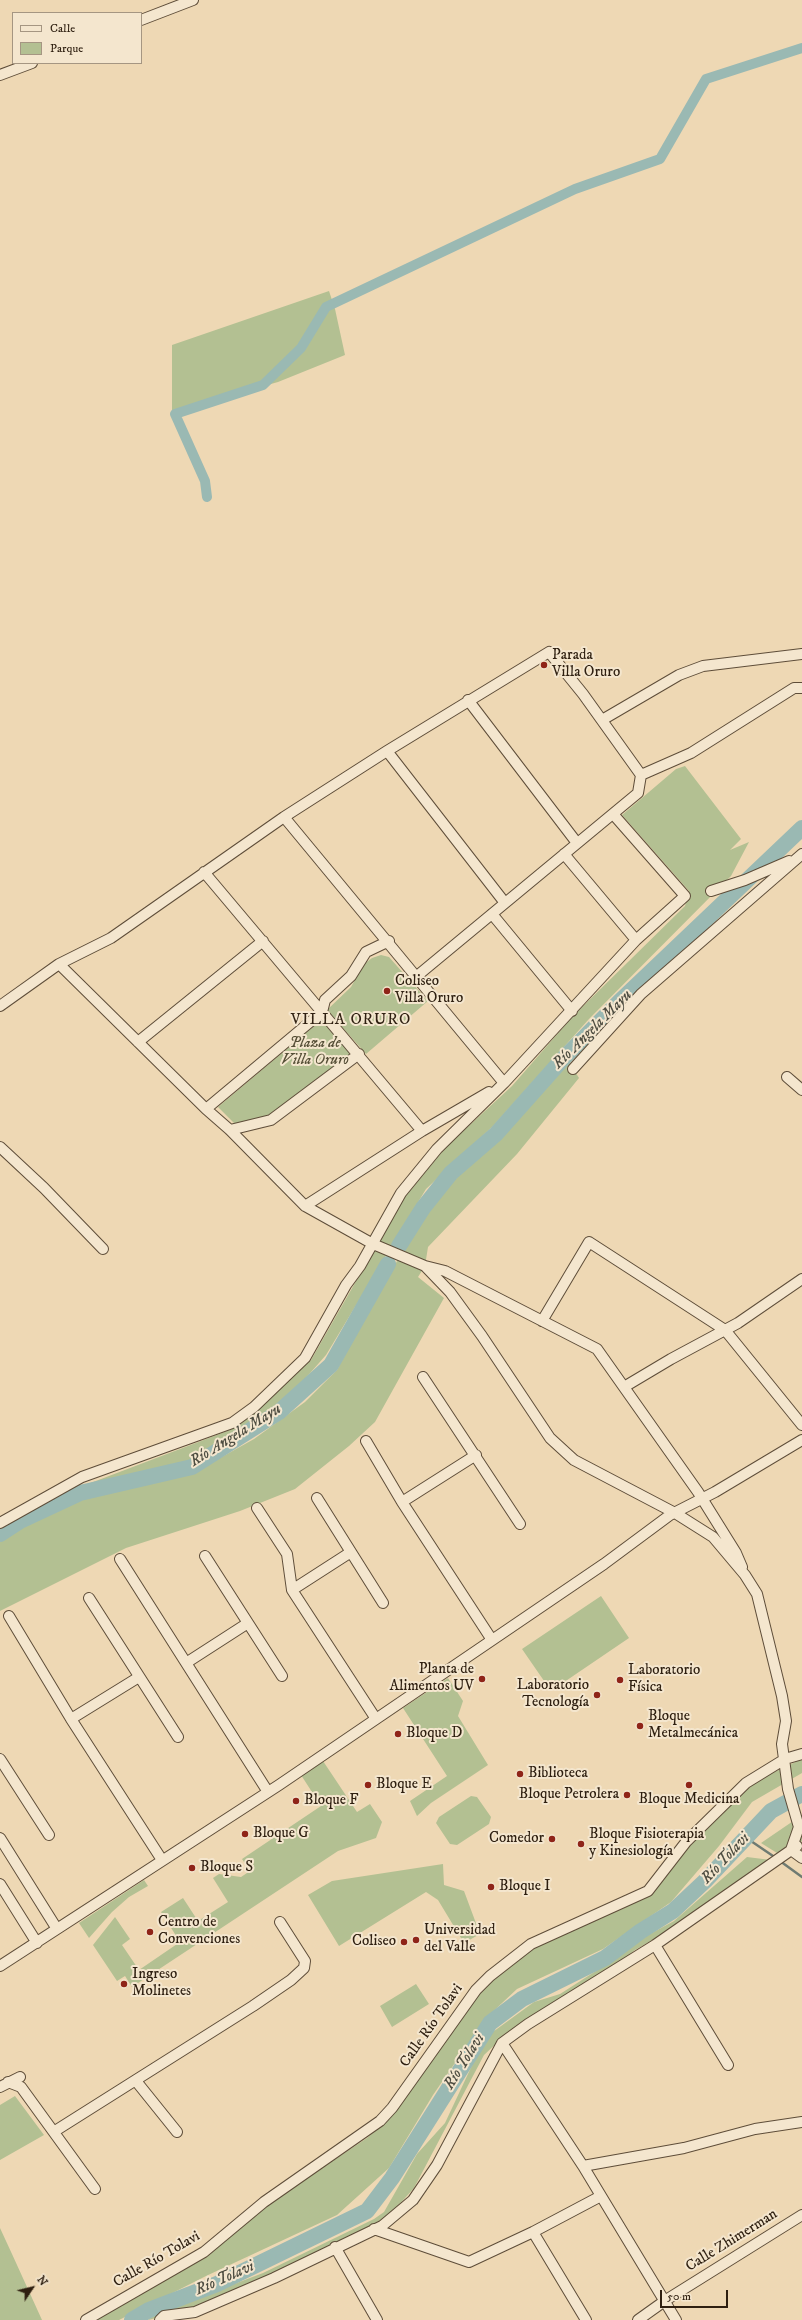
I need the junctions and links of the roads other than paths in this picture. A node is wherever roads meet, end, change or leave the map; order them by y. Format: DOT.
graph roads {
  1 [pos="193,0"];
  2 [pos="142,20"];
  3 [pos="30,64"];
  4 [pos="0,76"];
  5 [pos="802,654"];
  6 [pos="802,688"];
  7 [pos="468,700"];
  8 [pos="602,720"];
  9 [pos="387,750"];
  10 [pos="641,775"];
  11 [pos="612,814"];
  12 [pos="284,817"];
  13 [pos="577,844"];
  14 [pos="564,854"];
  15 [pos="800,856"];
  16 [pos="204,872"];
  17 [pos="711,891"];
  18 [pos="505,903"];
  19 [pos="492,914"];
  20 [pos="636,940"];
  21 [pos="389,941"];
  22 [pos="263,942"];
  23 [pos="59,964"];
  24 [pos="417,976"];
  25 [pos="0,1006"];
  26 [pos="572,1011"];
  27 [pos="322,1012"];
  28 [pos="138,1042"];
  29 [pos="359,1054"];
  30 [pos="573,1069"];
  31 [pos="787,1078"];
  32 [pos="504,1083"];
  33 [pos="802,1090"];
  34 [pos="206,1109"];
  35 [pos="230,1130"];
  36 [pos="422,1131"];
  37 [pos="0,1146"];
  38 [pos="305,1206"];
  39 [pos="373,1244"];
  40 [pos="103,1249"];
  41 [pos="425,1266"];
  42 [pos="802,1279"];
  43 [pos="542,1321"];
  44 [pos="725,1330"];
  45 [pos="423,1377"];
  46 [pos="624,1387"];
  47 [pos="802,1425"];
  48 [pos="802,1440"];
  49 [pos="366,1441"];
  50 [pos="476,1455"];
  51 [pos="317,1498"];
  52 [pos="702,1499"];
  53 [pos="402,1502"];
  54 [pos="257,1508"];
  55 [pos="675,1513"];
  56 [pos="0,1523"];
  57 [pos="520,1524"];
  58 [pos="351,1552"];
  59 [pos="205,1556"];
  60 [pos="120,1559"];
  61 [pos="745,1575"];
  62 [pos="292,1590"];
  63 [pos="89,1598"];
  64 [pos="383,1603"];
  65 [pos="9,1616"];
  66 [pos="248,1623"];
  67 [pos="492,1640"];
  68 [pos="186,1663"];
  69 [pos="282,1676"];
  70 [pos="140,1677"];
  71 [pos="71,1719"];
  72 [pos="376,1719"];
  73 [pos="178,1737"];
  74 [pos="802,1754"];
  75 [pos="0,1759"];
  76 [pos="785,1760"];
  77 [pos="268,1792"];
  78 [pos="49,1835"];
  79 [pos="0,1838"];
  80 [pos="802,1843"];
  81 [pos="791,1850"];
  82 [pos="802,1858"];
  83 [pos="162,1860"];
  84 [pos="0,1884"];
  85 [pos="280,1922"];
  86 [pos="57,1929"];
  87 [pos="37,1942"];
  88 [pos="655,1945"];
  89 [pos="0,1966"];
  90 [pos="502,2043"];
  91 [pos="728,2065"];
  92 [pos="18,2073"];
  93 [pos="136,2081"];
  94 [pos="4,2084"];
  95 [pos="802,2122"];
  96 [pos="55,2131"];
  97 [pos="177,2132"];
  98 [pos="583,2166"];
  99 [pos="95,2189"];
  100 [pos="602,2196"];
  101 [pos="802,2215"];
  102 [pos="374,2229"];
  103 [pos="533,2232"];
  104 [pos="335,2247"];
  105 [pos="666,2300"];
  106 [pos="86,2320"];
  107 [pos="160,2320"];
  108 [pos="377,2320"];
  109 [pos="586,2320"];
  110 [pos="638,2320"];
  111 [pos="676,2320"];
  1 -- 2 [label="street"];
  3 -- 4 [label="street"];
  5 -- 8 [label="street"];
  6 -- 10 [label="street"];
  7 -- 8 [label="street"];
  7 -- 9 [label="street"];
  7 -- 13 [label="street"];
  8 -- 10 [label="street"];
  9 -- 12 [label="street"];
  9 -- 18 [label="street"];
  10 -- 11 [label="street"];
  11 -- 13 [label="street"];
  11 -- 20 [label="street"];
  12 -- 16 [label="street"];
  12 -- 21 [label="street"];
  13 -- 14 [label="street"];
  14 -- 18 [label="street"];
  14 -- 20 [label="street"];
  15 -- 17 [label="street"];
  15 -- 30 [label="street"];
  16 -- 22 [label="street"];
  16 -- 23 [label="street"];
  18 -- 19 [label="street"];
  19 -- 24 [label="street"];
  19 -- 26 [label="street"];
  20 -- 26 [label="street"];
  21 -- 24 [label="street"];
  21 -- 27 [label="street"];
  22 -- 27 [label="street"];
  22 -- 28 [label="street"];
  23 -- 25 [label="street"];
  23 -- 28 [label="street"];
  24 -- 32 [label="street"];
  26 -- 32 [label="street"];
  27 -- 29 [label="street"];
  27 -- 34 [label="street"];
  28 -- 34 [label="street"];
  29 -- 35 [label="street"];
  29 -- 36 [label="street"];
  31 -- 33 [label="street"];
  32 -- 36 [label="street"];
  32 -- 39 [label="street"];
  34 -- 35 [label="street"];
  35 -- 38 [label="street"];
  36 -- 38 [label="street"];
  37 -- 40 [label="street"];
  38 -- 39 [label="street"];
  39 -- 41 [label="street"];
  39 -- 56 [label="street"];
  41 -- 43 [label="street"];
  41 -- 55 [label="street"];
  42 -- 44 [label="street"];
  43 -- 44 [label="street"];
  43 -- 46 [label="street"];
  44 -- 46 [label="street"];
  44 -- 47 [label="street"];
  45 -- 50 [label="street"];
  46 -- 52 [label="street"];
  48 -- 52 [label="street"];
  49 -- 53 [label="street"];
  50 -- 53 [label="street"];
  50 -- 57 [label="street"];
  51 -- 58 [label="street"];
  52 -- 55 [label="street"];
  52 -- 61 [label="street"];
  53 -- 67 [label="street"];
  54 -- 62 [label="street"];
  55 -- 61 [label="street"];
  55 -- 67 [label="street"];
  58 -- 62 [label="street"];
  58 -- 64 [label="street"];
  59 -- 66 [label="street"];
  60 -- 68 [label="street"];
  61 -- 76 [label="street"];
  62 -- 72 [label="street"];
  63 -- 70 [label="street"];
  65 -- 71 [label="street"];
  66 -- 68 [label="street"];
  66 -- 69 [label="street"];
  67 -- 72 [label="street"];
  68 -- 77 [label="street"];
  70 -- 71 [label="street"];
  70 -- 73 [label="street"];
  71 -- 83 [label="street"];
  72 -- 77 [label="street"];
  74 -- 76 [label="street, Calle Río Tolavi"];
  75 -- 78 [label="street"];
  76 -- 81 [label="street"];
  76 -- 106 [label="street, Calle Río Tolavi"];
  77 -- 83 [label="street"];
  79 -- 86 [label="street"];
  80 -- 81 [label="street"];
  81 -- 82 [label="street"];
  81 -- 88 [label="street"];
  83 -- 86 [label="street"];
  84 -- 87 [label="street"];
  85 -- 93 [label="street"];
  86 -- 87 [label="street"];
  87 -- 89 [label="street"];
  88 -- 90 [label="street"];
  88 -- 91 [label="street"];
  90 -- 98 [label="street"];
  90 -- 102 [label="street"];
  92 -- 94 [label="street"];
  93 -- 96 [label="street"];
  93 -- 97 [label="street"];
  94 -- 96 [label="street"];
  95 -- 98 [label="street"];
  96 -- 99 [label="street"];
  98 -- 100 [label="street"];
  100 -- 103 [label="street"];
  100 -- 105 [label="street"];
  101 -- 105 [label="street, Calle Zhimerman"];
  102 -- 103 [label="street"];
  102 -- 104 [label="street"];
  103 -- 109 [label="street"];
  104 -- 107 [label="street"];
  104 -- 108 [label="street"];
  105 -- 110 [label="street, Calle Zhimerman"];
  105 -- 111 [label="street"];
}
